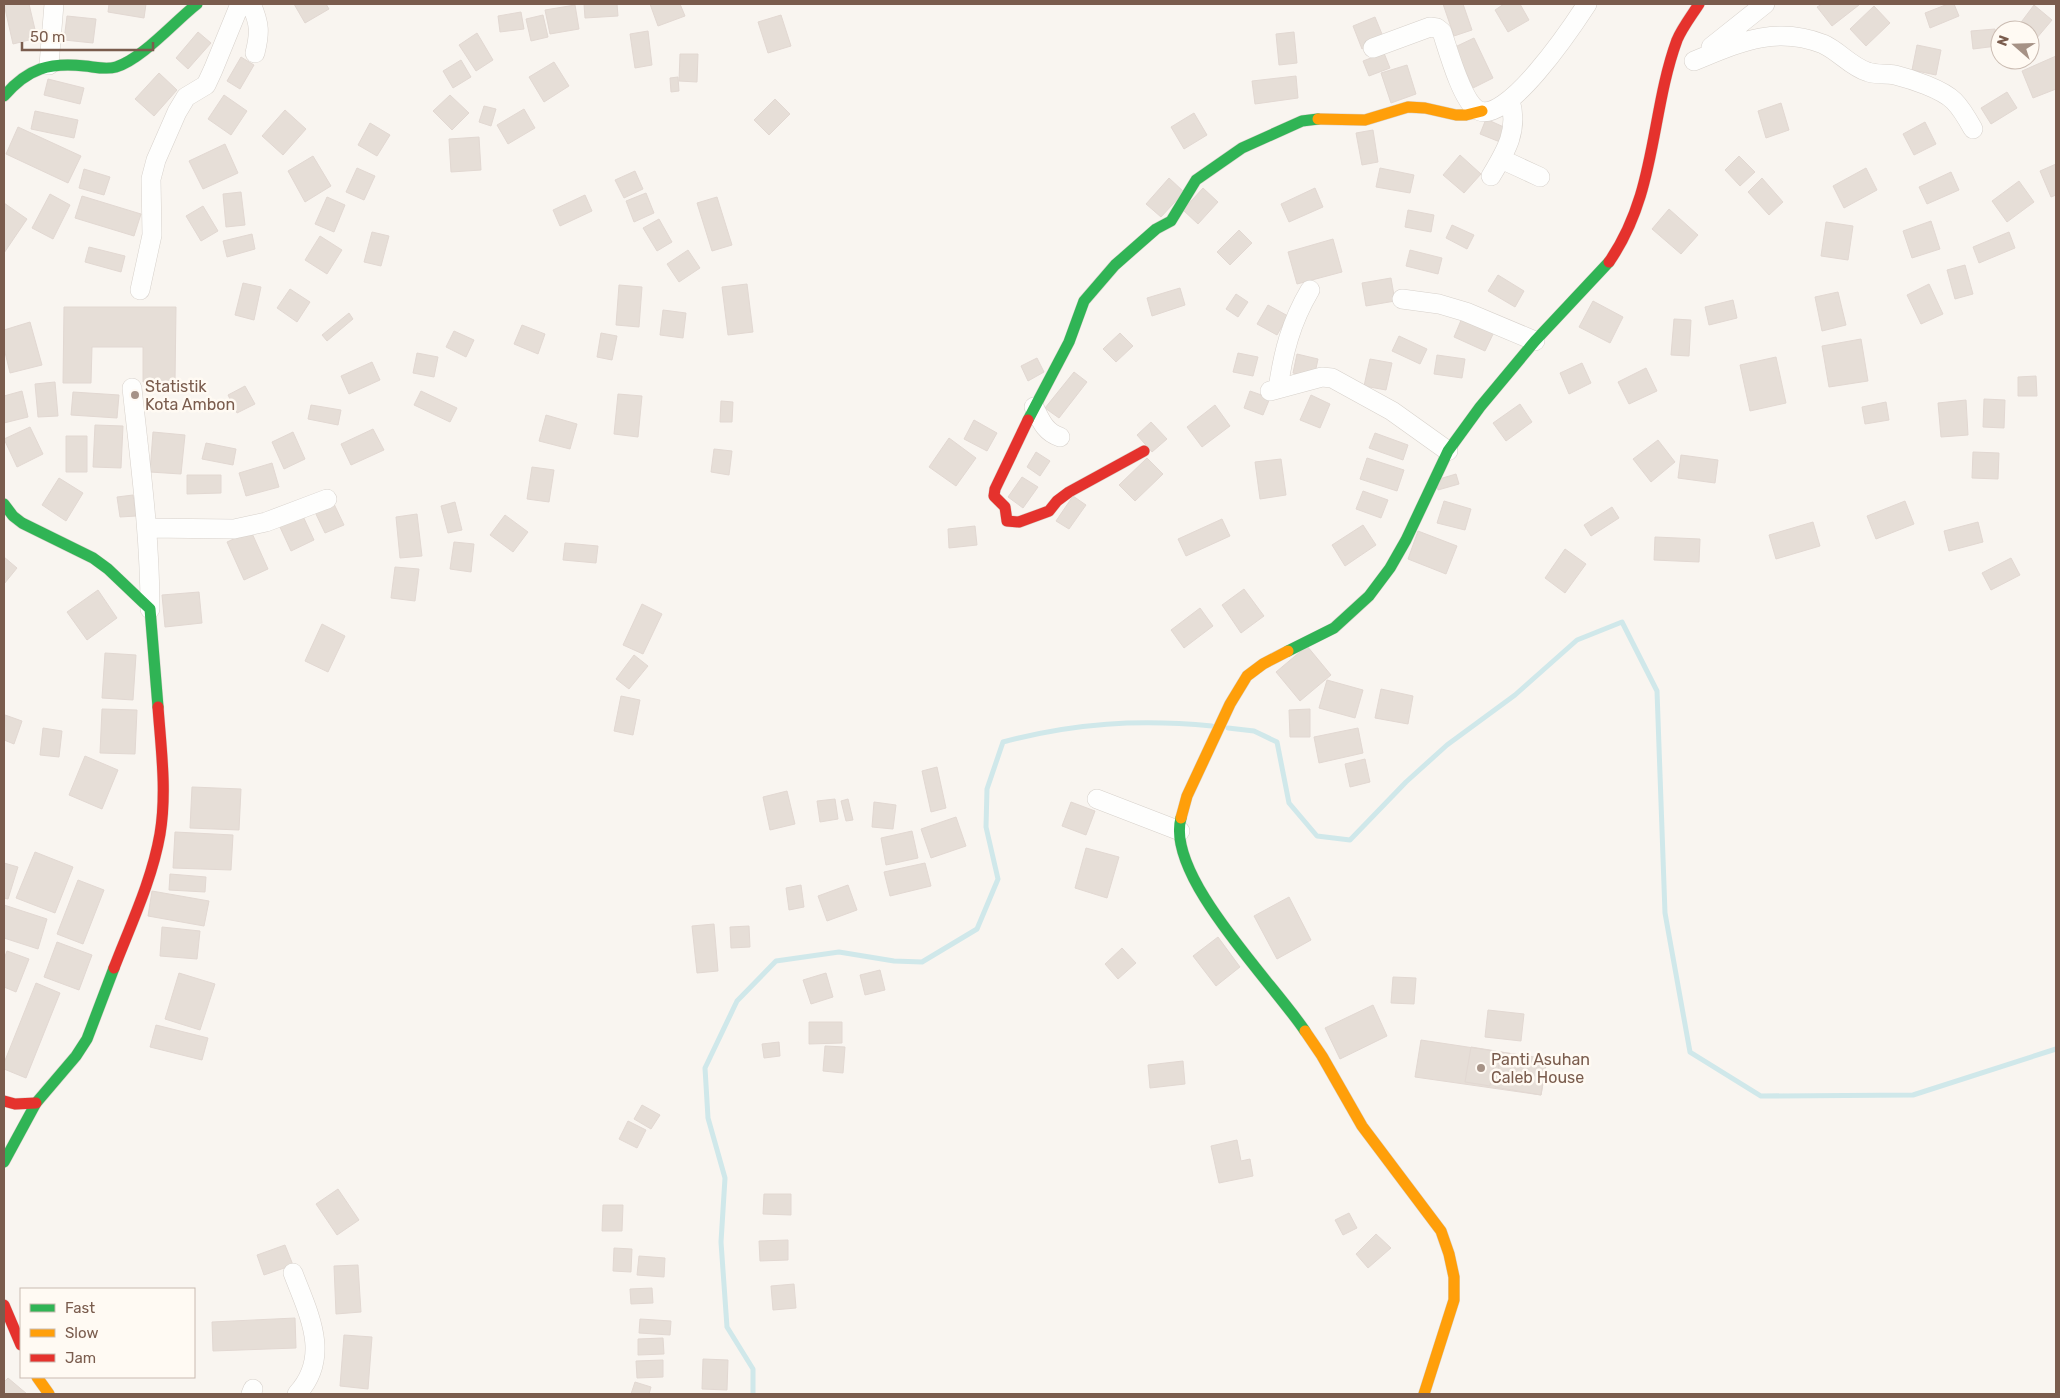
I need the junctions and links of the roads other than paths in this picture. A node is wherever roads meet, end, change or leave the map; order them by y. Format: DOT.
graph roads {
  1 [pos="54,4"];
  2 [pos="197,4"];
  3 [pos="240,4"];
  4 [pos="251,4"];
  5 [pos="1586,4"];
  6 [pos="1699,4"];
  7 [pos="1765,4"];
  8 [pos="1373,48"];
  9 [pos="256,54"];
  10 [pos="1694,61"];
  11 [pos="49,65"];
  12 [pos="1667,73"];
  13 [pos="4,96"];
  14 [pos="1510,100"];
  15 [pos="1482,111"];
  16 [pos="1973,129"];
  17 [pos="1501,159"];
  18 [pos="1491,176"];
  19 [pos="1540,177"];
  20 [pos="140,290"];
  21 [pos="1310,290"];
  22 [pos="1402,299"];
  23 [pos="1535,341"];
  24 [pos="132,388"];
  25 [pos="1034,408"];
  26 [pos="1060,437"];
  27 [pos="1144,451"];
  28 [pos="1448,451"];
  29 [pos="327,499"];
  30 [pos="4,504"];
  31 [pos="147,528"];
  32 [pos="150,610"];
  33 [pos="1098,799"];
  34 [pos="1180,831"];
  35 [pos="4,1100"];
  36 [pos="36,1104"];
  37 [pos="4,1162"];
  38 [pos="293,1273"];
  39 [pos="4,1305"];
  40 [pos="7,1323"];
  41 [pos="20,1343"];
  42 [pos="38,1378"];
  43 [pos="49,1394"];
  44 [pos="297,1394"];
  45 [pos="1424,1394"];
  1 -- 11 [label="street"];
  2 -- 11 [label="street"];
  3 -- 20 [label="street"];
  4 -- 9 [label="street"];
  5 -- 14 [label="street"];
  6 -- 12 [label="street"];
  7 -- 10 [label="street"];
  8 -- 15 [label="street"];
  10 -- 12 [label="street"];
  10 -- 16 [label="street"];
  11 -- 13 [label="street"];
  12 -- 23 [label="street"];
  14 -- 15 [label="street"];
  14 -- 17 [label="street"];
  15 -- 25 [label="street"];
  17 -- 18 [label="street"];
  17 -- 19 [label="street"];
  21 -- 28 [label="street"];
  22 -- 23 [label="street"];
  23 -- 28 [label="street"];
  24 -- 31 [label="street"];
  25 -- 26 [label="street"];
  25 -- 27 [label="street"];
  28 -- 34 [label="street"];
  29 -- 31 [label="street"];
  30 -- 32 [label="street"];
  31 -- 32 [label="street"];
  32 -- 36 [label="street"];
  33 -- 34 [label="street"];
  34 -- 45 [label="street"];
  35 -- 36 [label="street"];
  36 -- 37 [label="street"];
  38 -- 44 [label="street"];
  39 -- 40 [label="street"];
  40 -- 41 [label="street"];
  42 -- 43 [label="street"];
}
